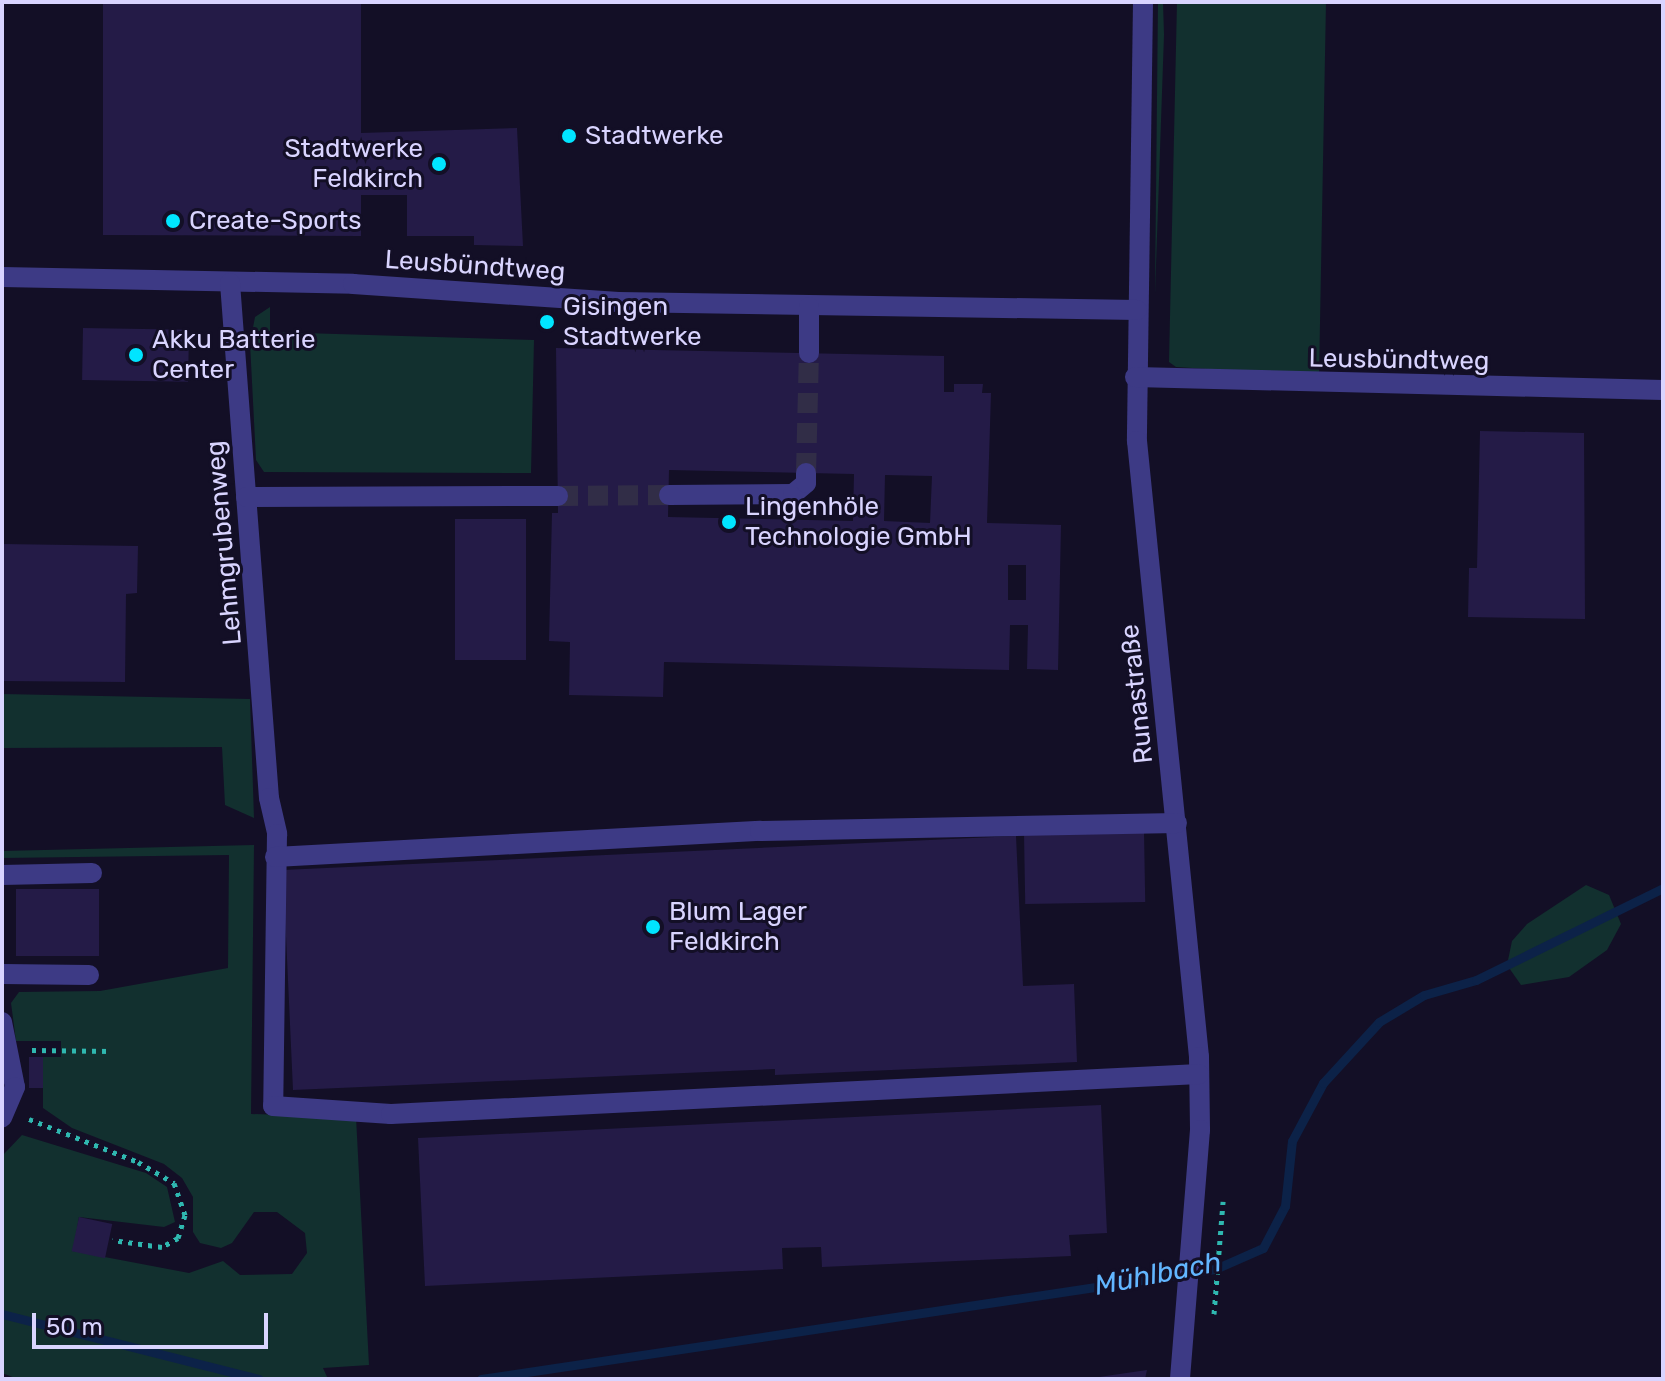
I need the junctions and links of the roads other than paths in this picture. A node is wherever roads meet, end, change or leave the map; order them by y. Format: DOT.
graph roads {
  1 [pos="1143,2"];
  2 [pos="2,277"];
  3 [pos="230,283"];
  4 [pos="809,307"];
  5 [pos="1137,310"];
  6 [pos="809,353"];
  7 [pos="1135,377"];
  8 [pos="1663,390"];
  9 [pos="806,473"];
  10 [pos="669,495"];
  11 [pos="558,496"];
  12 [pos="246,497"];
  13 [pos="1177,823"];
  14 [pos="275,857"];
  15 [pos="92,873"];
  16 [pos="2,875"];
  17 [pos="2,974"];
  18 [pos="89,975"];
  19 [pos="2,1022"];
  20 [pos="1199,1074"];
  21 [pos="5,1112"];
  22 [pos="1180,1379"];
  1 -- 5 [label="street, Runastraße"];
  2 -- 3 [label="street, Leusbündtweg"];
  3 -- 4 [label="street, Leusbündtweg"];
  3 -- 12 [label="street, Lehmgrubenweg"];
  4 -- 5 [label="street, Leusbündtweg"];
  4 -- 6 [label="street"];
  5 -- 7 [label="street, Runastraße"];
  7 -- 8 [label="street, Leusbündtweg"];
  7 -- 13 [label="street, Runastraße"];
  9 -- 10 [label="street"];
  11 -- 12 [label="street"];
  12 -- 14 [label="street, Lehmgrubenweg"];
  13 -- 14 [label="street"];
  13 -- 20 [label="street, Runastraße"];
  14 -- 20 [label="street, Lehmgrubenweg"];
  15 -- 16 [label="street"];
  17 -- 18 [label="street"];
  19 -- 21 [label="street"];
  20 -- 22 [label="street, Runastraße"];
}
